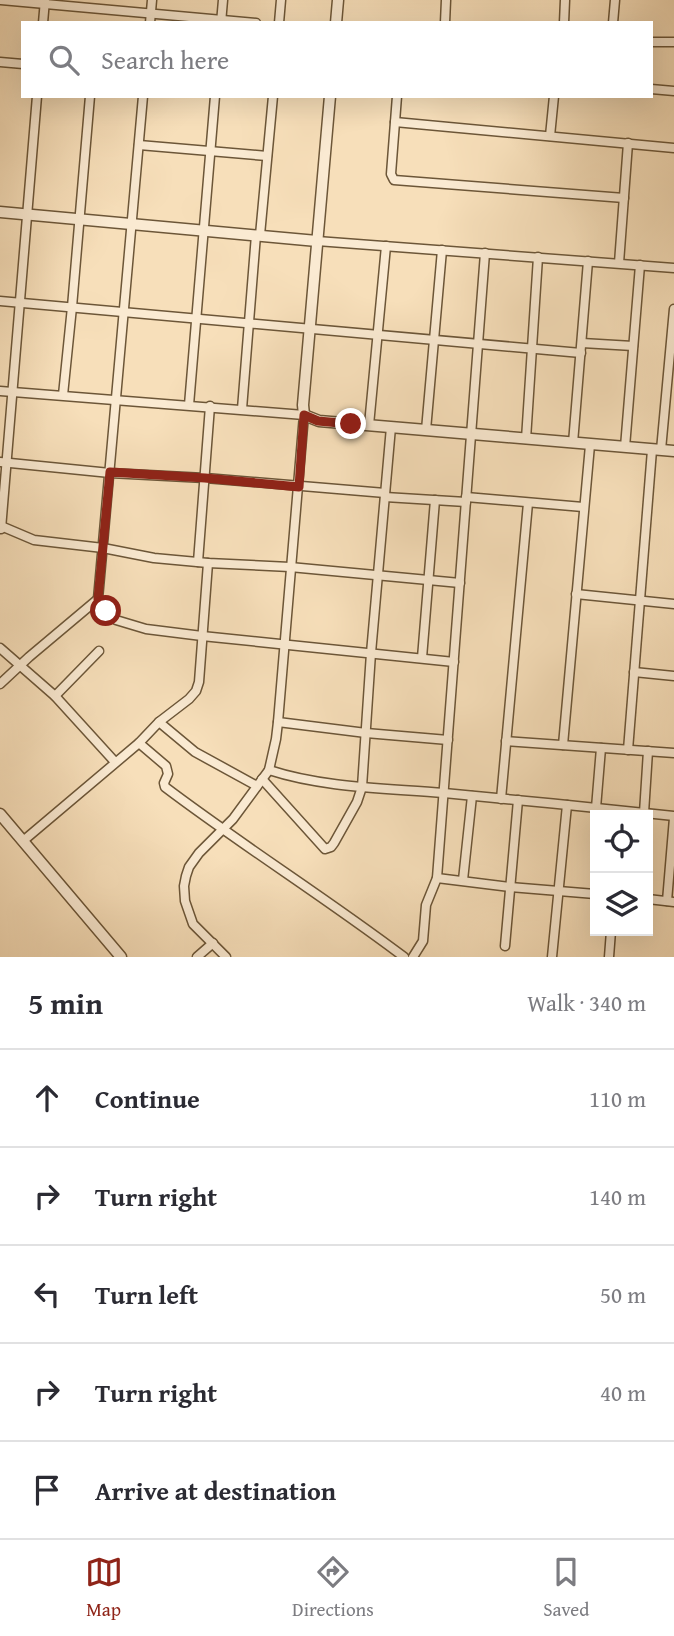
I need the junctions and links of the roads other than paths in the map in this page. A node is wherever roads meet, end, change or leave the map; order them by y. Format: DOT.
graph roads {
  1 [pos="1,0"];
  2 [pos="152,0"];
  3 [pos="223,0"];
  4 [pos="281,0"];
  5 [pos="338,0"];
  6 [pos="446,0"];
  7 [pos="565,0"];
  8 [pos="615,0"];
  9 [pos="45,2"];
  10 [pos="150,18"];
  11 [pos="43,21"];
  12 [pos="221,21"];
  13 [pos="279,21"];
  14 [pos="336,21"];
  15 [pos="445,21"];
  16 [pos="564,21"];
  17 [pos="613,21"];
  18 [pos="653,42"];
  19 [pos="674,42"];
  20 [pos="0,62"];
  21 [pos="21,64"];
  22 [pos="653,89"];
  23 [pos="674,91"];
  24 [pos="37,98"];
  25 [pos="90,98"];
  26 [pos="143,98"];
  27 [pos="215,98"];
  28 [pos="273,98"];
  29 [pos="330,98"];
  30 [pos="397,98"];
  31 [pos="554,98"];
  32 [pos="395,122"];
  33 [pos="551,136"];
  34 [pos="628,143"];
  35 [pos="139,145"];
  36 [pos="674,148"];
  37 [pos="211,151"];
  38 [pos="267,156"];
  39 [pos="624,198"];
  40 [pos="0,212"];
  41 [pos="27,214"];
  42 [pos="80,219"];
  43 [pos="132,225"];
  44 [pos="204,230"];
  45 [pos="258,235"];
  46 [pos="317,241"];
  47 [pos="386,246"];
  48 [pos="442,250"];
  49 [pos="485,253"];
  50 [pos="538,257"];
  51 [pos="588,261"];
  52 [pos="619,263"];
  53 [pos="640,265"];
  54 [pos="674,268"];
  55 [pos="0,301"];
  56 [pos="20,303"];
  57 [pos="72,307"];
  58 [pos="124,312"];
  59 [pos="674,316"];
  60 [pos="197,318"];
  61 [pos="248,324"];
  62 [pos="309,329"];
  63 [pos="377,335"];
  64 [pos="434,340"];
  65 [pos="582,343"];
  66 [pos="478,344"];
  67 [pos="633,346"];
  68 [pos="532,348"];
  69 [pos="581,353"];
  70 [pos="0,391"];
  71 [pos="13,392"];
  72 [pos="63,395"];
  73 [pos="116,400"];
  74 [pos="190,405"];
  75 [pos="670,405"];
  76 [pos="210,407"];
  77 [pos="242,409"];
  78 [pos="304,415"];
  79 [pos="369,425"];
  80 [pos="391,427"];
  81 [pos="426,430"];
  82 [pos="471,434"];
  83 [pos="526,439"];
  84 [pos="573,443"];
  85 [pos="590,445"];
  86 [pos="625,447"];
  87 [pos="657,450"];
  88 [pos="674,451"];
  89 [pos="3,462"];
  90 [pos="110,472"];
  91 [pos="205,478"];
  92 [pos="299,487"];
  93 [pos="385,495"];
  94 [pos="435,500"];
  95 [pos="466,500"];
  96 [pos="528,503"];
  97 [pos="583,507"];
  98 [pos="1,528"];
  99 [pos="103,548"];
  100 [pos="203,562"];
  101 [pos="290,567"];
  102 [pos="379,574"];
  103 [pos="428,579"];
  104 [pos="460,583"];
  105 [pos="576,594"];
  106 [pos="98,599"];
  107 [pos="640,601"];
  108 [pos="674,604"];
  109 [pos="202,636"];
  110 [pos="284,644"];
  111 [pos="0,648"];
  112 [pos="99,651"];
  113 [pos="371,653"];
  114 [pos="422,658"];
  115 [pos="454,662"];
  116 [pos="20,665"];
  117 [pos="634,672"];
  118 [pos="674,676"];
  119 [pos="0,684"];
  120 [pos="55,696"];
  121 [pos="159,722"];
  122 [pos="278,722"];
  123 [pos="366,733"];
  124 [pos="448,740"];
  125 [pos="506,741"];
  126 [pos="139,743"];
  127 [pos="563,745"];
  128 [pos="601,748"];
  129 [pos="628,750"];
  130 [pos="648,751"];
  131 [pos="674,753"];
  132 [pos="116,762"];
  133 [pos="269,770"];
  134 [pos="260,782"];
  135 [pos="362,787"];
  136 [pos="444,793"];
  137 [pos="472,796"];
  138 [pos="501,799"];
  139 [pos="518,800"];
  140 [pos="567,805"];
  141 [pos="596,808"];
  142 [pos="606,810"];
  143 [pos="644,810"];
  144 [pos="0,814"];
  145 [pos="653,814"];
  146 [pos="674,817"];
  147 [pos="222,830"];
  148 [pos="23,841"];
  149 [pos="437,878"];
  150 [pos="463,880"];
  151 [pos="510,887"];
  152 [pos="559,891"];
  153 [pos="590,894"];
  154 [pos="653,899"];
  155 [pos="671,901"];
  156 [pos="611,936"];
  157 [pos="213,943"];
  158 [pos="505,946"];
  159 [pos="121,957"];
  160 [pos="197,957"];
  161 [pos="226,957"];
  162 [pos="404,957"];
  163 [pos="413,957"];
  164 [pos="552,957"];
  165 [pos="609,957"];
  1 -- 9 [label="street"];
  2 -- 10 [label="street"];
  3 -- 12 [label="street"];
  4 -- 13 [label="street"];
  5 -- 14 [label="street"];
  6 -- 15 [label="street"];
  7 -- 16 [label="street"];
  8 -- 17 [label="street"];
  9 -- 10 [label="street"];
  9 -- 11 [label="street"];
  10 -- 12 [label="street"];
  18 -- 19 [label="street"];
  20 -- 21 [label="street"];
  22 -- 23 [label="street"];
  24 -- 41 [label="street"];
  25 -- 42 [label="street"];
  26 -- 35 [label="street"];
  27 -- 37 [label="street"];
  28 -- 38 [label="street"];
  29 -- 46 [label="street"];
  30 -- 32 [label="street"];
  31 -- 33 [label="street"];
  32 -- 33 [label="street"];
  32 -- 39 [label="street"];
  33 -- 34 [label="street"];
  34 -- 36 [label="street"];
  34 -- 39 [label="street"];
  35 -- 37 [label="street"];
  35 -- 43 [label="street"];
  37 -- 38 [label="street"];
  37 -- 44 [label="street"];
  38 -- 45 [label="street"];
  39 -- 52 [label="street"];
  40 -- 41 [label="street"];
  41 -- 42 [label="street"];
  41 -- 56 [label="street"];
  42 -- 43 [label="street"];
  42 -- 57 [label="street"];
  43 -- 44 [label="street"];
  43 -- 58 [label="street"];
  44 -- 45 [label="street"];
  44 -- 60 [label="street"];
  45 -- 46 [label="street"];
  45 -- 61 [label="street"];
  46 -- 47 [label="street"];
  46 -- 62 [label="street"];
  47 -- 48 [label="street"];
  47 -- 63 [label="street"];
  48 -- 49 [label="street"];
  48 -- 64 [label="street"];
  49 -- 50 [label="street"];
  49 -- 66 [label="street"];
  50 -- 51 [label="street"];
  50 -- 68 [label="street"];
  51 -- 52 [label="street"];
  51 -- 65 [label="street"];
  52 -- 53 [label="street"];
  53 -- 54 [label="street"];
  53 -- 67 [label="street"];
  55 -- 56 [label="street"];
  56 -- 57 [label="street"];
  56 -- 71 [label="street"];
  57 -- 58 [label="street"];
  57 -- 72 [label="street"];
  58 -- 60 [label="street"];
  58 -- 73 [label="street"];
  59 -- 75 [label="street"];
  60 -- 61 [label="street"];
  60 -- 74 [label="street"];
  61 -- 62 [label="street"];
  61 -- 77 [label="street"];
  62 -- 63 [label="street"];
  62 -- 78 [label="street"];
  63 -- 64 [label="street"];
  63 -- 79 [label="street"];
  64 -- 66 [label="street"];
  64 -- 81 [label="street"];
  65 -- 67 [label="street"];
  65 -- 69 [label="street"];
  66 -- 68 [label="street"];
  66 -- 82 [label="street"];
  67 -- 86 [label="street"];
  68 -- 69 [label="street"];
  68 -- 83 [label="street"];
  69 -- 84 [label="street"];
  70 -- 71 [label="street"];
  71 -- 72 [label="street"];
  71 -- 89 [label="street"];
  72 -- 73 [label="street"];
  73 -- 74 [label="street"];
  73 -- 90 [label="street"];
  74 -- 76 [label="street"];
  75 -- 87 [label="street"];
  76 -- 77 [label="street"];
  76 -- 91 [label="street"];
  77 -- 78 [label="street"];
  78 -- 79 [label="street"];
  78 -- 92 [label="street"];
  79 -- 80 [label="street"];
  80 -- 81 [label="street"];
  80 -- 93 [label="street"];
  81 -- 82 [label="street"];
  82 -- 83 [label="street"];
  82 -- 95 [label="street"];
  83 -- 84 [label="street"];
  84 -- 85 [label="street"];
  85 -- 86 [label="street"];
  85 -- 97 [label="street"];
  86 -- 87 [label="street"];
  87 -- 88 [label="street"];
  87 -- 107 [label="street"];
  89 -- 90 [label="street"];
  89 -- 98 [label="street"];
  90 -- 91 [label="street"];
  90 -- 99 [label="street"];
  91 -- 92 [label="street"];
  91 -- 100 [label="street"];
  92 -- 93 [label="street"];
  92 -- 101 [label="street"];
  93 -- 94 [label="street"];
  93 -- 102 [label="street"];
  94 -- 95 [label="street"];
  94 -- 103 [label="street"];
  95 -- 96 [label="street"];
  95 -- 104 [label="street"];
  96 -- 97 [label="street"];
  96 -- 125 [label="street"];
  97 -- 105 [label="street"];
  98 -- 99 [label="street"];
  99 -- 100 [label="street"];
  99 -- 106 [label="street"];
  100 -- 101 [label="street"];
  100 -- 109 [label="street"];
  101 -- 102 [label="street"];
  101 -- 110 [label="street"];
  102 -- 103 [label="street"];
  102 -- 113 [label="street"];
  103 -- 104 [label="street"];
  103 -- 114 [label="street"];
  104 -- 115 [label="street"];
  105 -- 107 [label="street"];
  105 -- 127 [label="street"];
  106 -- 109 [label="street"];
  106 -- 116 [label="street"];
  107 -- 108 [label="street"];
  107 -- 117 [label="street"];
  109 -- 110 [label="street"];
  109 -- 121 [label="street"];
  110 -- 113 [label="street"];
  110 -- 122 [label="street"];
  111 -- 116 [label="street"];
  112 -- 120 [label="street"];
  113 -- 114 [label="street"];
  113 -- 123 [label="street"];
  114 -- 115 [label="street"];
  115 -- 124 [label="street"];
  116 -- 119 [label="street"];
  116 -- 120 [label="street"];
  117 -- 118 [label="street"];
  117 -- 129 [label="street"];
  120 -- 132 [label="street"];
  121 -- 126 [label="street"];
  121 -- 134 [label="street"];
  122 -- 123 [label="street"];
  122 -- 133 [label="street"];
  123 -- 124 [label="street"];
  123 -- 135 [label="street"];
  124 -- 136 [label="street"];
  125 -- 127 [label="street"];
  125 -- 138 [label="street"];
  126 -- 132 [label="street"];
  126 -- 147 [label="street"];
  127 -- 128 [label="street"];
  128 -- 129 [label="street"];
  128 -- 141 [label="street"];
  129 -- 130 [label="street"];
  130 -- 131 [label="street"];
  130 -- 143 [label="street"];
  132 -- 148 [label="street"];
  133 -- 134 [label="street"];
  133 -- 135 [label="street"];
  134 -- 135 [label="street"];
  134 -- 147 [label="street"];
  135 -- 136 [label="street"];
  136 -- 137 [label="street"];
  136 -- 149 [label="street"];
  137 -- 138 [label="street"];
  137 -- 150 [label="street"];
  138 -- 139 [label="street"];
  139 -- 140 [label="street"];
  139 -- 151 [label="street"];
  140 -- 141 [label="street"];
  140 -- 152 [label="street"];
  141 -- 142 [label="street"];
  144 -- 148 [label="street"];
  145 -- 146 [label="street"];
  146 -- 155 [label="street"];
  147 -- 157 [label="street"];
  147 -- 162 [label="street"];
  148 -- 159 [label="street"];
  149 -- 150 [label="street"];
  149 -- 163 [label="street"];
  150 -- 151 [label="street"];
  151 -- 152 [label="street"];
  151 -- 158 [label="street"];
  152 -- 153 [label="street"];
  152 -- 164 [label="street"];
  154 -- 155 [label="street"];
  156 -- 165 [label="street"];
  157 -- 160 [label="street"];
  157 -- 161 [label="street"];
}
